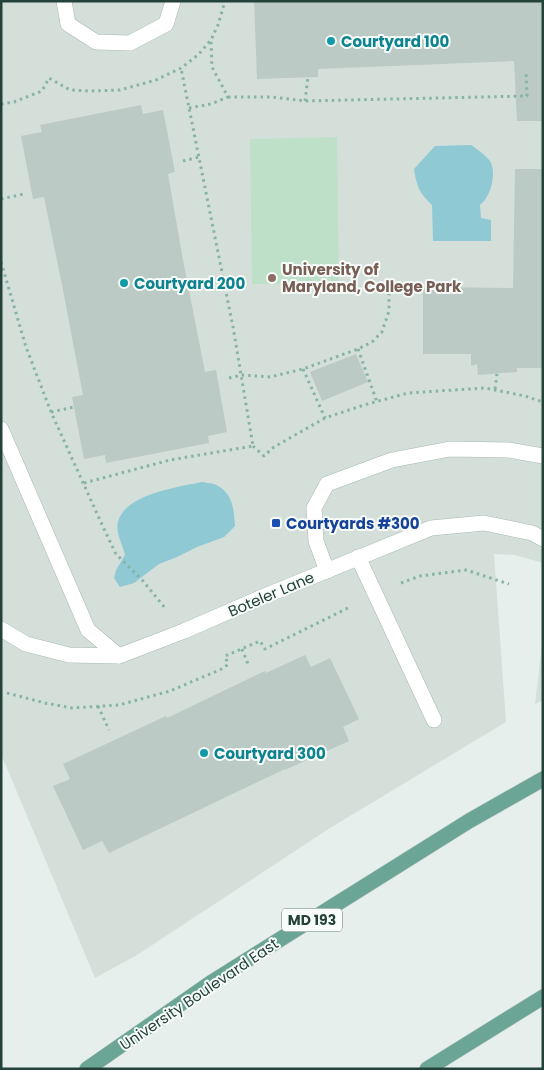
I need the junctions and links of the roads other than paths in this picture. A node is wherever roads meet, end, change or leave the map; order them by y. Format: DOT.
graph roads {
  1 [pos="64,1"];
  2 [pos="173,1"];
  3 [pos="1,429"];
  4 [pos="543,456"];
  5 [pos="543,539"];
  6 [pos="358,557"];
  7 [pos="327,570"];
  8 [pos="1,630"];
  9 [pos="119,656"];
  10 [pos="434,720"];
  11 [pos="543,779"];
  12 [pos="543,997"];
  13 [pos="87,1069"];
  14 [pos="427,1069"];
  1 -- 2 [label="street"];
  3 -- 9 [label="street"];
  4 -- 7 [label="street"];
  5 -- 6 [label="street, Boteler Lane"];
  6 -- 7 [label="street, Boteler Lane"];
  6 -- 10 [label="street"];
  7 -- 9 [label="street, Boteler Lane"];
  8 -- 9 [label="street, Boteler Lane"];
  11 -- 13 [label="main road, University Boulevard East / MD 193"];
  12 -- 14 [label="main road"];
}
